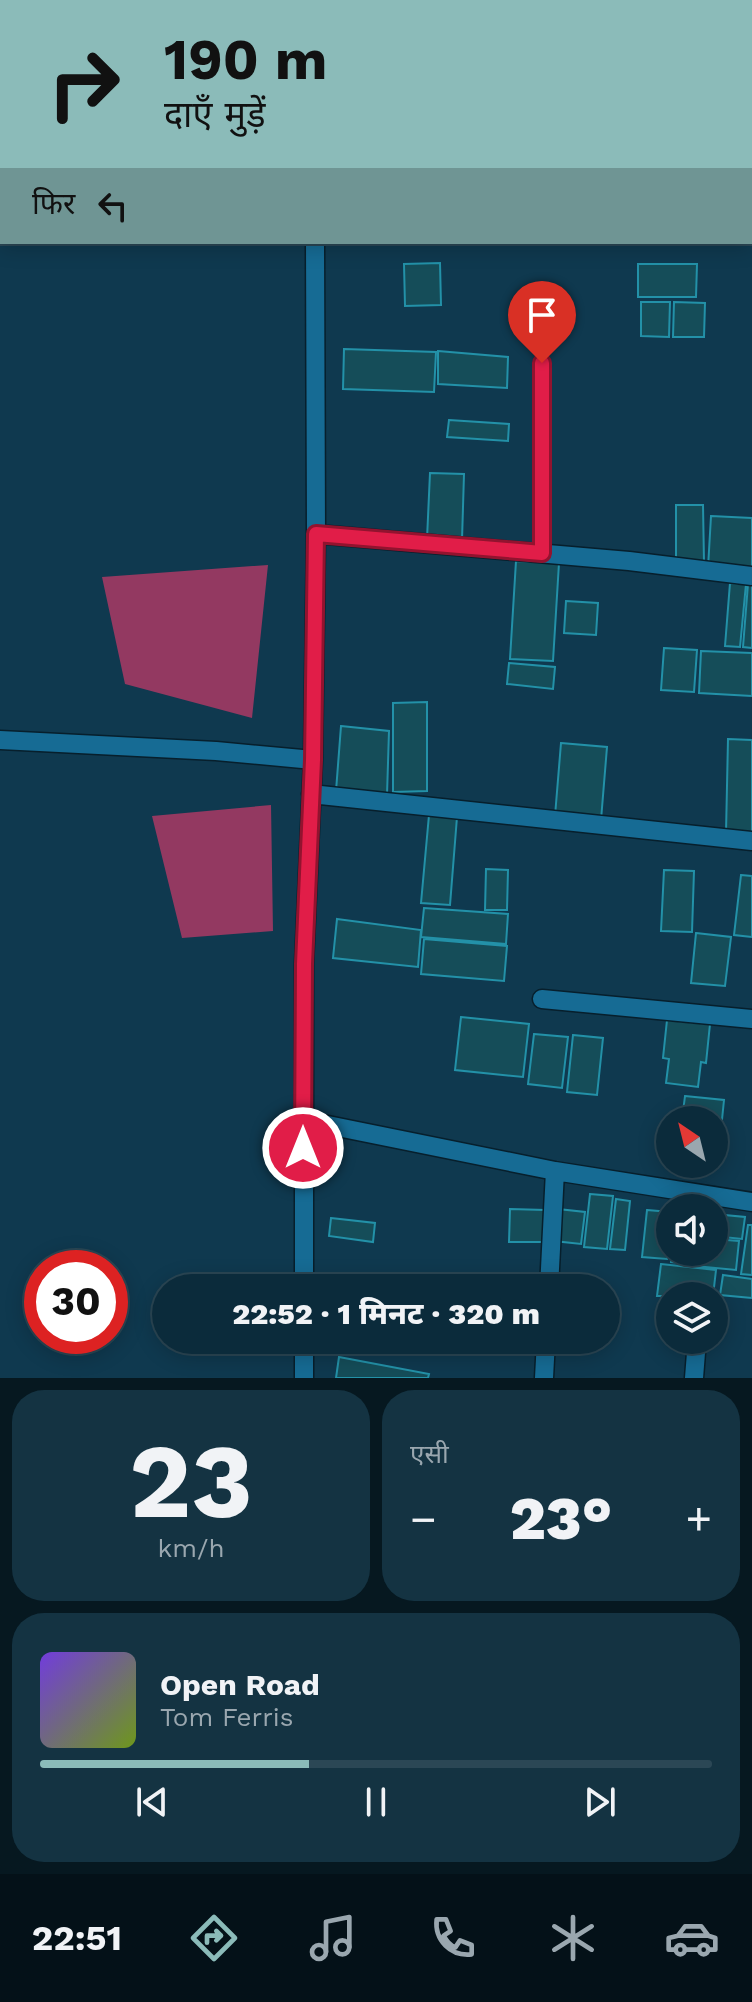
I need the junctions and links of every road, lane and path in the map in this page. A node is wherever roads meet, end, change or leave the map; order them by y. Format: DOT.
graph roads {
  1 [pos="315,244"];
  2 [pos="543,300"];
  3 [pos="316,534"];
  4 [pos="542,553"];
  5 [pos="752,576"];
  6 [pos="0,740"];
  7 [pos="313,760"];
  8 [pos="311,794"];
  9 [pos="752,841"];
  10 [pos="542,999"];
  11 [pos="752,1019"];
  12 [pos="303,1120"];
  13 [pos="555,1171"];
  14 [pos="752,1202"];
  15 [pos="304,1274"];
  16 [pos="550,1274"];
  17 [pos="304,1354"];
  18 [pos="545,1354"];
  19 [pos="696,1354"];
  20 [pos="304,1378"];
  21 [pos="544,1378"];
  22 [pos="694,1378"];
  1 -- 3 [label="street"];
  2 -- 4 [label="lane"];
  3 -- 4 [label="street"];
  3 -- 7 [label="street"];
  4 -- 5 [label="street"];
  6 -- 7 [label="street"];
  7 -- 8 [label="street"];
  8 -- 9 [label="street"];
  8 -- 12 [label="street"];
  10 -- 11 [label="street"];
  12 -- 13 [label="street"];
  12 -- 15 [label="street"];
  13 -- 14 [label="street"];
  13 -- 16 [label="street"];
  17 -- 20 [label="street"];
  18 -- 21 [label="street"];
  19 -- 22 [label="street"];
}
